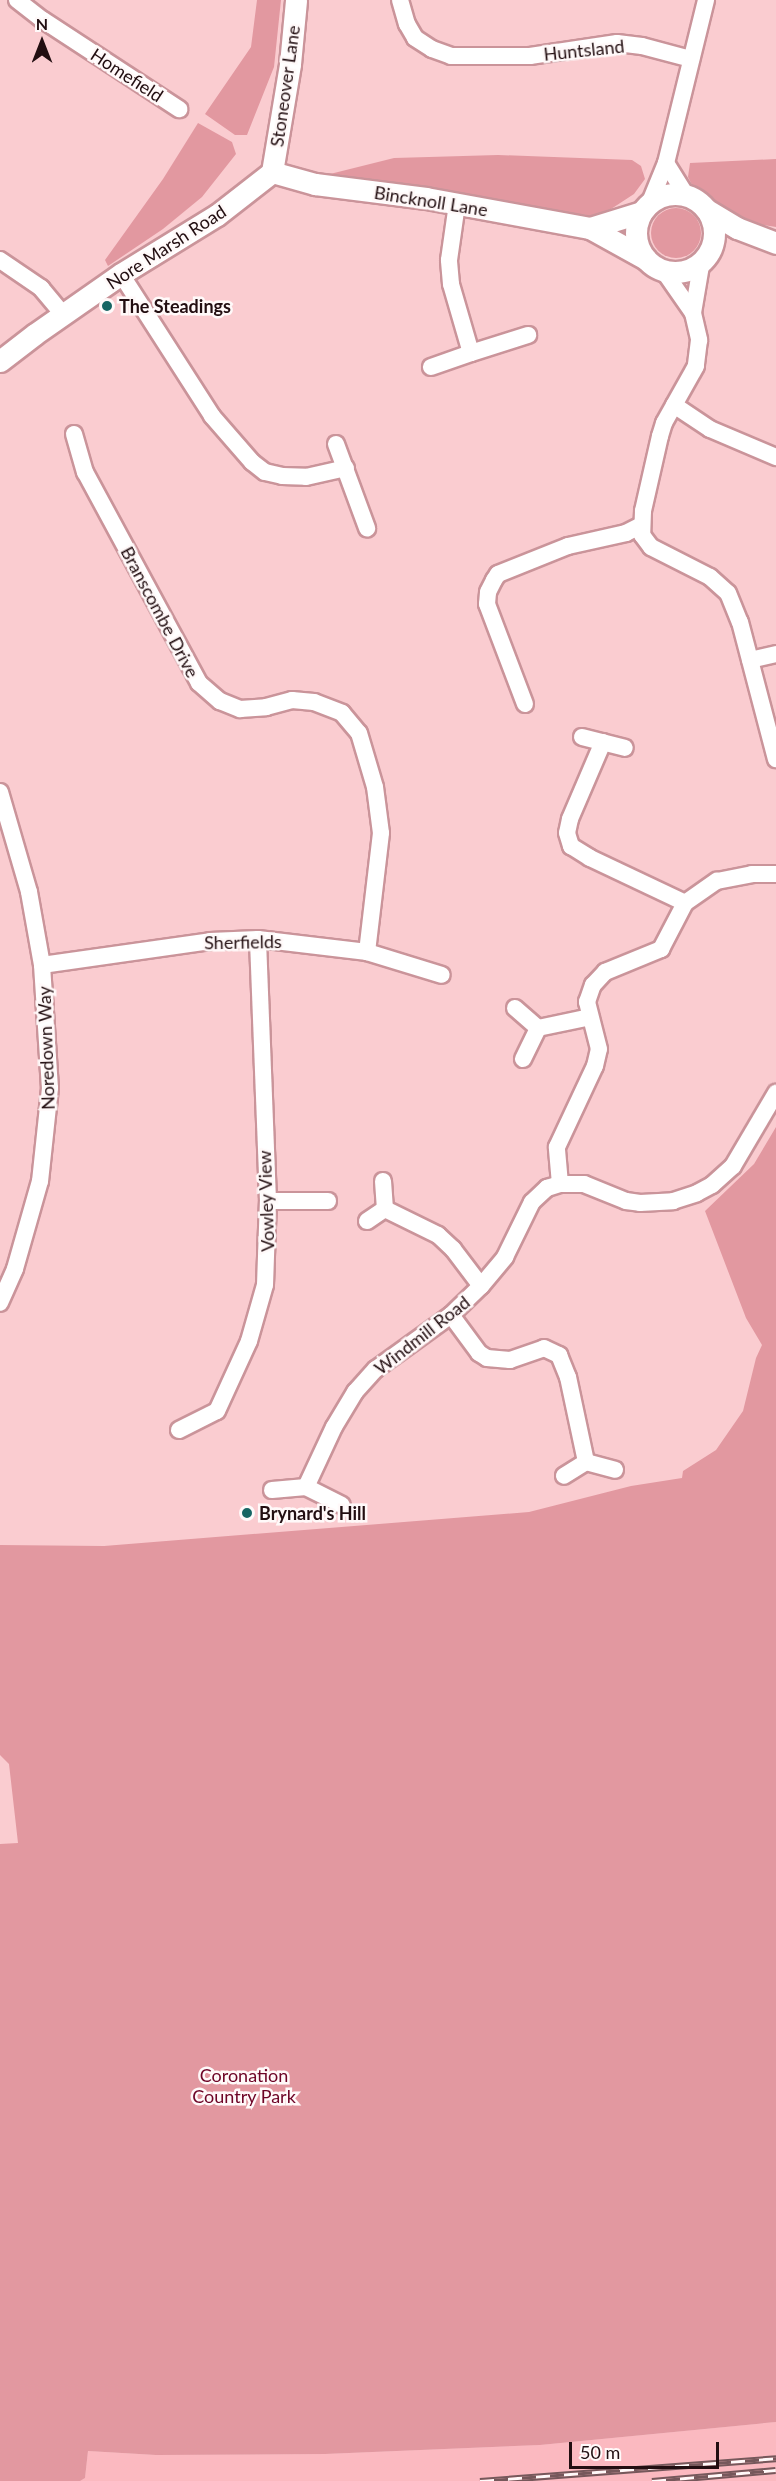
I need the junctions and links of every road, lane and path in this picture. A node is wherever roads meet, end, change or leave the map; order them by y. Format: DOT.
graph roads {
  1 [pos="16,0"];
  2 [pos="297,0"];
  3 [pos="400,0"];
  4 [pos="706,0"];
  5 [pos="691,59"];
  6 [pos="179,109"];
  7 [pos="666,163"];
  8 [pos="272,172"];
  9 [pos="686,195"];
  10 [pos="457,204"];
  11 [pos="646,207"];
  12 [pos="707,210"];
  13 [pos="590,228"];
  14 [pos="770,242"];
  15 [pos="706,256"];
  16 [pos="0,260"];
  17 [pos="654,264"];
  18 [pos="121,274"];
  19 [pos="693,313"];
  20 [pos="63,314"];
  21 [pos="528,335"];
  22 [pos="471,353"];
  23 [pos="0,362"];
  24 [pos="431,367"];
  25 [pos="674,405"];
  26 [pos="74,434"];
  27 [pos="336,444"];
  28 [pos="776,457"];
  29 [pos="346,468"];
  30 [pos="640,526"];
  31 [pos="367,528"];
  32 [pos="776,654"];
  33 [pos="750,660"];
  34 [pos="525,704"];
  35 [pos="582,737"];
  36 [pos="603,742"];
  37 [pos="625,748"];
  38 [pos="776,759"];
  39 [pos="1,799"];
  40 [pos="776,874"];
  41 [pos="686,903"];
  42 [pos="258,939"];
  43 [pos="367,952"];
  44 [pos="42,965"];
  45 [pos="442,975"];
  46 [pos="515,1008"];
  47 [pos="590,1017"];
  48 [pos="538,1028"];
  49 [pos="523,1059"];
  50 [pos="774,1101"];
  51 [pos="383,1181"];
  52 [pos="560,1184"];
  53 [pos="268,1201"];
  54 [pos="328,1201"];
  55 [pos="385,1209"];
  56 [pos="367,1221"];
  57 [pos="481,1286"];
  58 [pos="0,1303"];
  59 [pos="451,1315"];
  60 [pos="179,1430"];
  61 [pos="586,1462"];
  62 [pos="615,1470"];
  63 [pos="564,1476"];
  64 [pos="306,1487"];
  65 [pos="272,1490"];
  66 [pos="342,1505"];
  1 -- 6 [label="street, Homefield"];
  2 -- 8 [label="street, Stoneover Lane"];
  3 -- 5 [label="street, Huntsland"];
  4 -- 5 [label="street"];
  5 -- 7 [label="street"];
  7 -- 9 [label="street"];
  7 -- 11 [label="street"];
  8 -- 10 [label="street, Bincknoll Lane"];
  8 -- 18 [label="street, Nore Marsh Road"];
  9 -- 11 [label="street"];
  9 -- 12 [label="street"];
  10 -- 13 [label="street, Bincknoll Lane"];
  10 -- 22 [label="street"];
  11 -- 13 [label="street, Bincknoll Lane"];
  11 -- 17 [label="street"];
  12 -- 14 [label="street"];
  12 -- 15 [label="street"];
  13 -- 17 [label="street, Bincknoll Lane"];
  14 -- 15 [label="street"];
  15 -- 17 [label="street"];
  15 -- 19 [label="street"];
  16 -- 20 [label="street"];
  17 -- 19 [label="street"];
  18 -- 20 [label="street, Nore Marsh Road"];
  18 -- 29 [label="street"];
  19 -- 25 [label="street"];
  20 -- 23 [label="street, Nore Marsh Road"];
  21 -- 22 [label="street"];
  22 -- 24 [label="street"];
  25 -- 28 [label="street"];
  25 -- 30 [label="street"];
  26 -- 43 [label="street, Branscombe Drive"];
  27 -- 29 [label="street"];
  29 -- 31 [label="street"];
  30 -- 33 [label="street"];
  30 -- 34 [label="street"];
  32 -- 33 [label="street"];
  33 -- 38 [label="street"];
  35 -- 36 [label="street"];
  36 -- 37 [label="street"];
  36 -- 41 [label="street"];
  39 -- 44 [label="street, Noredown Way"];
  40 -- 41 [label="street"];
  41 -- 47 [label="street"];
  42 -- 43 [label="street, Sherfields"];
  42 -- 44 [label="street, Sherfields"];
  42 -- 53 [label="street, Vowley View"];
  43 -- 45 [label="street, Sherfields"];
  44 -- 58 [label="street, Noredown Way"];
  46 -- 48 [label="street"];
  47 -- 48 [label="street"];
  47 -- 52 [label="street"];
  48 -- 49 [label="street"];
  50 -- 52 [label="street"];
  51 -- 55 [label="street"];
  52 -- 57 [label="street, Windmill Road"];
  53 -- 54 [label="street"];
  53 -- 60 [label="street, Vowley View"];
  55 -- 56 [label="street"];
  55 -- 57 [label="street"];
  57 -- 59 [label="street, Windmill Road"];
  59 -- 61 [label="street"];
  59 -- 64 [label="street, Windmill Road"];
  61 -- 62 [label="street"];
  61 -- 63 [label="street"];
  64 -- 65 [label="street"];
  64 -- 66 [label="street"];
}
